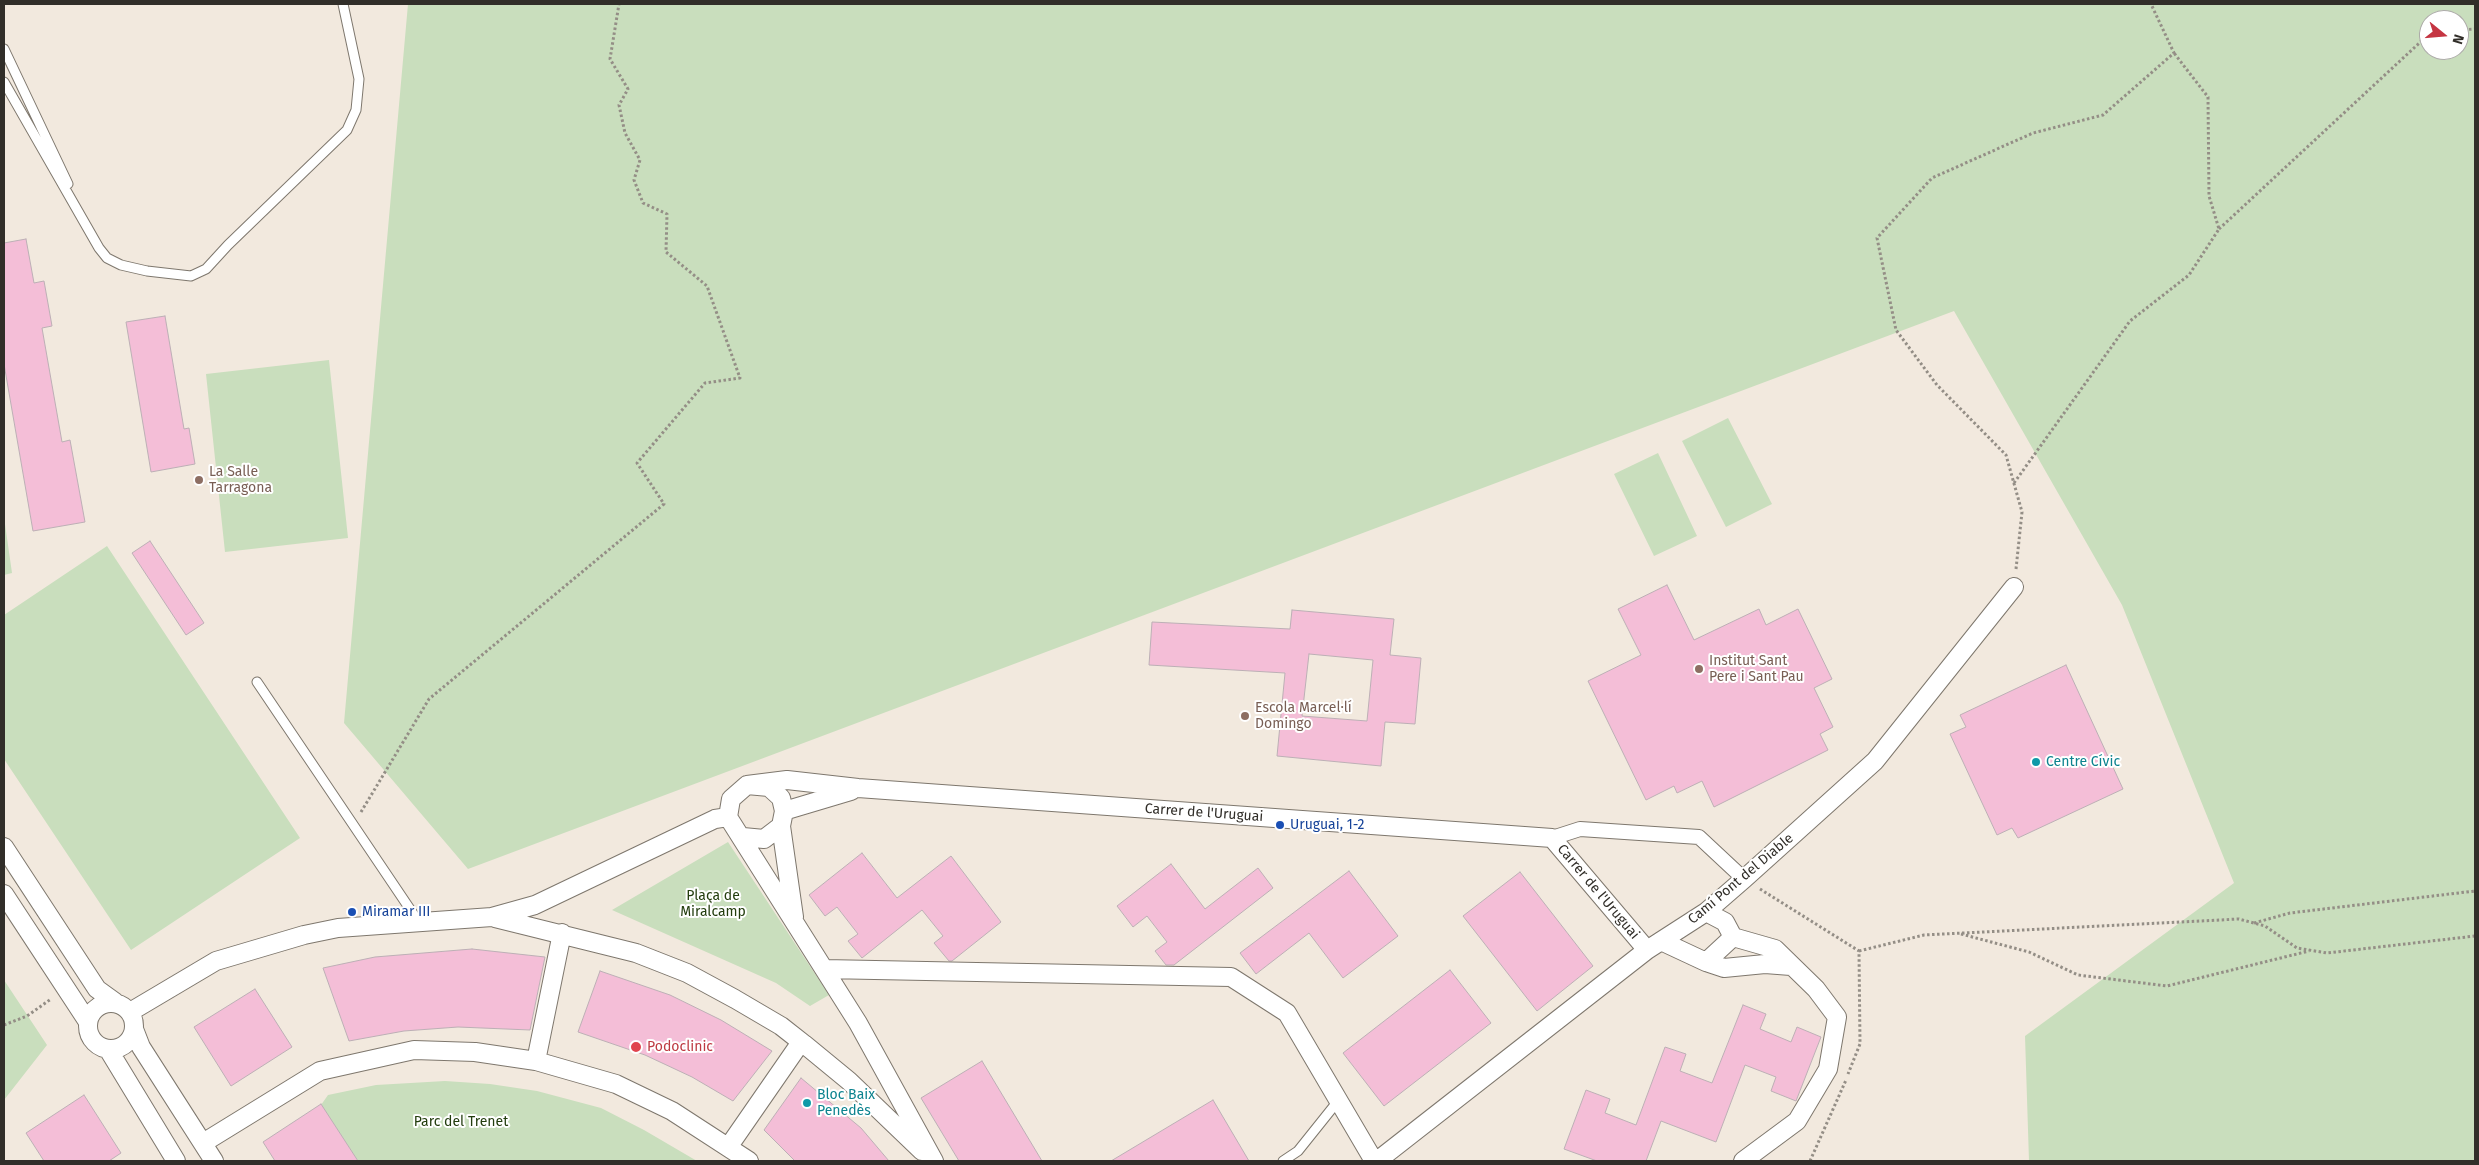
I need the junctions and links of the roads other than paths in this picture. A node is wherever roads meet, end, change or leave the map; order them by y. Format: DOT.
graph roads {
  1 [pos="343,4"];
  2 [pos="4,49"];
  3 [pos="4,82"];
  4 [pos="99,248"];
  5 [pos="2014,587"];
  6 [pos="257,682"];
  7 [pos="748,785"];
  8 [pos="858,788"];
  9 [pos="728,817"];
  10 [pos="783,818"];
  11 [pos="743,837"];
  12 [pos="1552,838"];
  13 [pos="4,847"];
  14 [pos="1744,879"];
  15 [pos="4,894"];
  16 [pos="1706,912"];
  17 [pos="492,917"];
  18 [pos="418,921"];
  19 [pos="795,922"];
  20 [pos="562,933"];
  21 [pos="1733,937"];
  22 [pos="1654,945"];
  23 [pos="1706,962"];
  24 [pos="1791,966"];
  25 [pos="824,969"];
  26 [pos="115,1002"];
  27 [pos="130,1012"];
  28 [pos="88,1022"];
  29 [pos="134,1029"];
  30 [pos="801,1042"];
  31 [pos="108,1049"];
  32 [pos="536,1061"];
  33 [pos="1338,1101"];
  34 [pos="202,1143"];
  35 [pos="729,1146"];
  36 [pos="176,1161"];
  37 [pos="214,1161"];
  38 [pos="749,1161"];
  39 [pos="934,1161"];
  40 [pos="1283,1161"];
  41 [pos="1375,1161"];
  42 [pos="1743,1161"];
  1 -- 4 [label="lane"];
  2 -- 4 [label="lane"];
  3 -- 4 [label="lane"];
  5 -- 14 [label="street, Camí Pont del Diable"];
  6 -- 18 [label="lane"];
  7 -- 8 [label="street"];
  7 -- 9 [label="street"];
  7 -- 10 [label="street"];
  8 -- 10 [label="street"];
  8 -- 12 [label="street, Carrer de l'Uruguai"];
  9 -- 11 [label="street"];
  9 -- 17 [label="street"];
  10 -- 11 [label="street"];
  10 -- 19 [label="street"];
  11 -- 19 [label="street"];
  12 -- 14 [label="street"];
  12 -- 22 [label="street, Carrer de l'Uruguai"];
  13 -- 26 [label="street"];
  14 -- 16 [label="street, Camí Pont del Diable"];
  15 -- 28 [label="street"];
  16 -- 21 [label="street"];
  16 -- 22 [label="street, Camí Pont del Diable"];
  17 -- 18 [label="street"];
  17 -- 20 [label="street"];
  18 -- 27 [label="street"];
  19 -- 25 [label="street"];
  20 -- 30 [label="street"];
  20 -- 32 [label="street"];
  21 -- 23 [label="street"];
  21 -- 24 [label="street"];
  22 -- 23 [label="street"];
  22 -- 41 [label="street, Camí Pont del Diable"];
  23 -- 24 [label="street"];
  24 -- 42 [label="street"];
  25 -- 33 [label="street"];
  25 -- 39 [label="street"];
  26 -- 27 [label="street"];
  26 -- 28 [label="street"];
  27 -- 29 [label="street"];
  28 -- 31 [label="street"];
  29 -- 31 [label="street"];
  29 -- 34 [label="street"];
  30 -- 35 [label="street"];
  30 -- 39 [label="street"];
  31 -- 36 [label="street"];
  32 -- 34 [label="street"];
  32 -- 35 [label="street"];
  33 -- 40 [label="lane"];
  33 -- 41 [label="street"];
  34 -- 37 [label="street"];
  35 -- 38 [label="street"];
}
